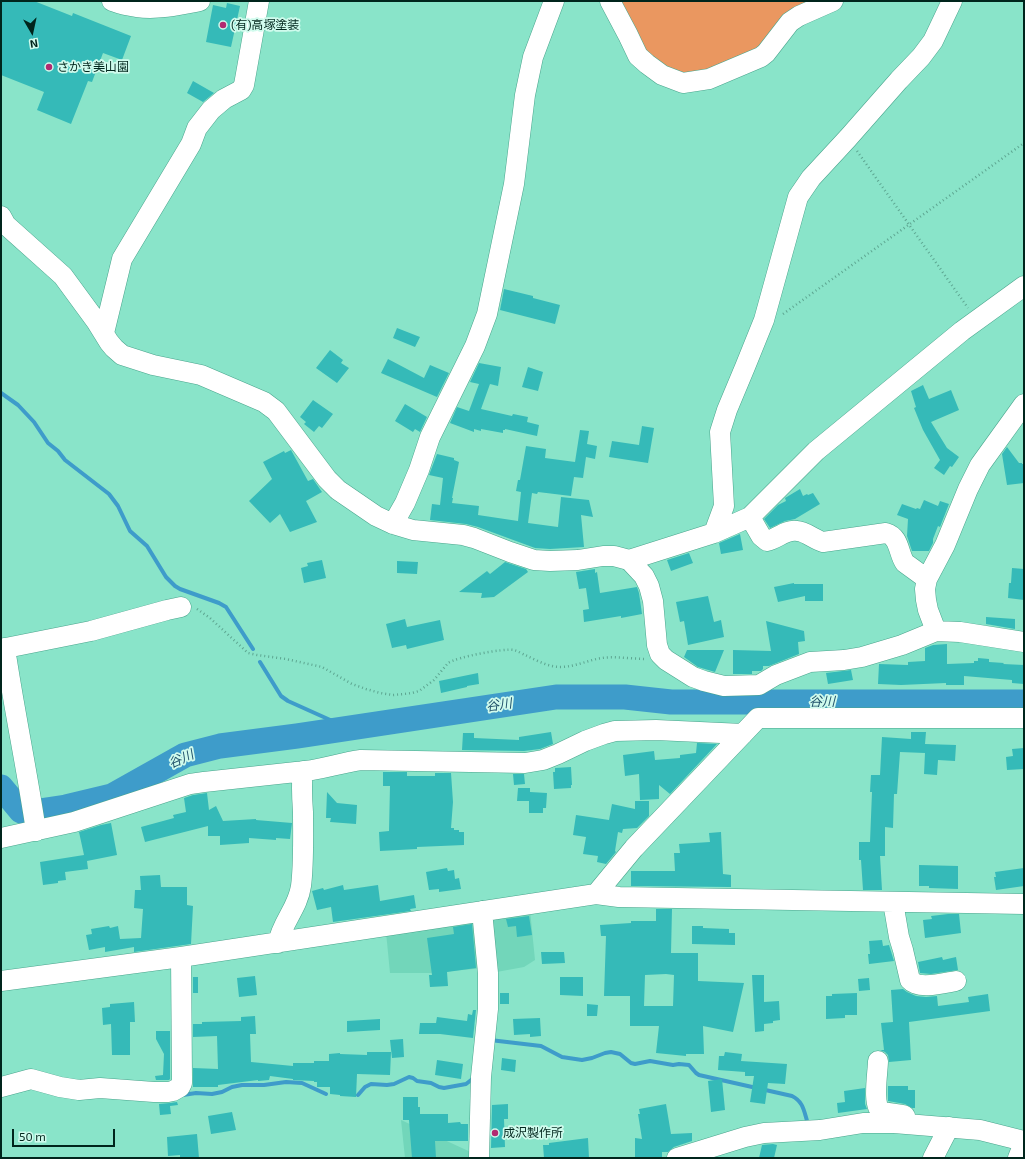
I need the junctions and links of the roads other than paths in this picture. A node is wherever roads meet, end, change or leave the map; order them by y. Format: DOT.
graph roads {
  1 [pos="112,1"];
  2 [pos="200,1"];
  3 [pos="259,1"];
  4 [pos="554,1"];
  5 [pos="610,1"];
  6 [pos="833,1"];
  7 [pos="952,1"];
  8 [pos="1,216"];
  9 [pos="1024,286"];
  10 [pos="104,333"];
  11 [pos="1024,404"];
  12 [pos="750,517"];
  13 [pos="393,524"];
  14 [pos="714,533"];
  15 [pos="629,560"];
  16 [pos="927,579"];
  17 [pos="181,607"];
  18 [pos="936,631"];
  19 [pos="1024,642"];
  20 [pos="3,648"];
  21 [pos="759,688"];
  22 [pos="758,715"];
  23 [pos="1024,718"];
  24 [pos="743,734"];
  25 [pos="303,771"];
  26 [pos="36,831"];
  27 [pos="1,838"];
  28 [pos="596,894"];
  29 [pos="893,902"];
  30 [pos="1024,904"];
  31 [pos="482,912"];
  32 [pos="278,943"];
  33 [pos="181,957"];
  34 [pos="1,981"];
  35 [pos="956,981"];
  36 [pos="878,1061"];
  37 [pos="1,1087"];
  38 [pos="913,1125"];
  39 [pos="949,1127"];
  40 [pos="1024,1142"];
  41 [pos="478,1158"];
  42 [pos="677,1158"];
  43 [pos="933,1158"];
  44 [pos="1018,1158"];
  1 -- 2 [label="street"];
  3 -- 10 [label="street"];
  4 -- 13 [label="street"];
  5 -- 6 [label="street"];
  7 -- 14 [label="street"];
  8 -- 10 [label="street"];
  9 -- 12 [label="street"];
  10 -- 13 [label="street"];
  11 -- 16 [label="street"];
  12 -- 14 [label="street"];
  12 -- 16 [label="street"];
  13 -- 15 [label="street"];
  14 -- 15 [label="street"];
  15 -- 21 [label="street"];
  16 -- 18 [label="street"];
  17 -- 20 [label="street"];
  18 -- 19 [label="street"];
  18 -- 21 [label="street"];
  20 -- 26 [label="street"];
  21 -- 22 [label="street"];
  22 -- 23 [label="street"];
  22 -- 24 [label="street"];
  24 -- 25 [label="street"];
  24 -- 28 [label="street"];
  25 -- 26 [label="street"];
  25 -- 32 [label="street"];
  26 -- 27 [label="street"];
  28 -- 29 [label="street"];
  28 -- 31 [label="street"];
  29 -- 30 [label="street"];
  29 -- 35 [label="street"];
  31 -- 32 [label="street"];
  31 -- 41 [label="street"];
  32 -- 33 [label="street"];
  33 -- 34 [label="street"];
  33 -- 37 [label="street"];
  36 -- 38 [label="street"];
  38 -- 39 [label="street"];
  38 -- 42 [label="street"];
  39 -- 40 [label="street"];
  39 -- 43 [label="street"];
  40 -- 44 [label="street"];
}
